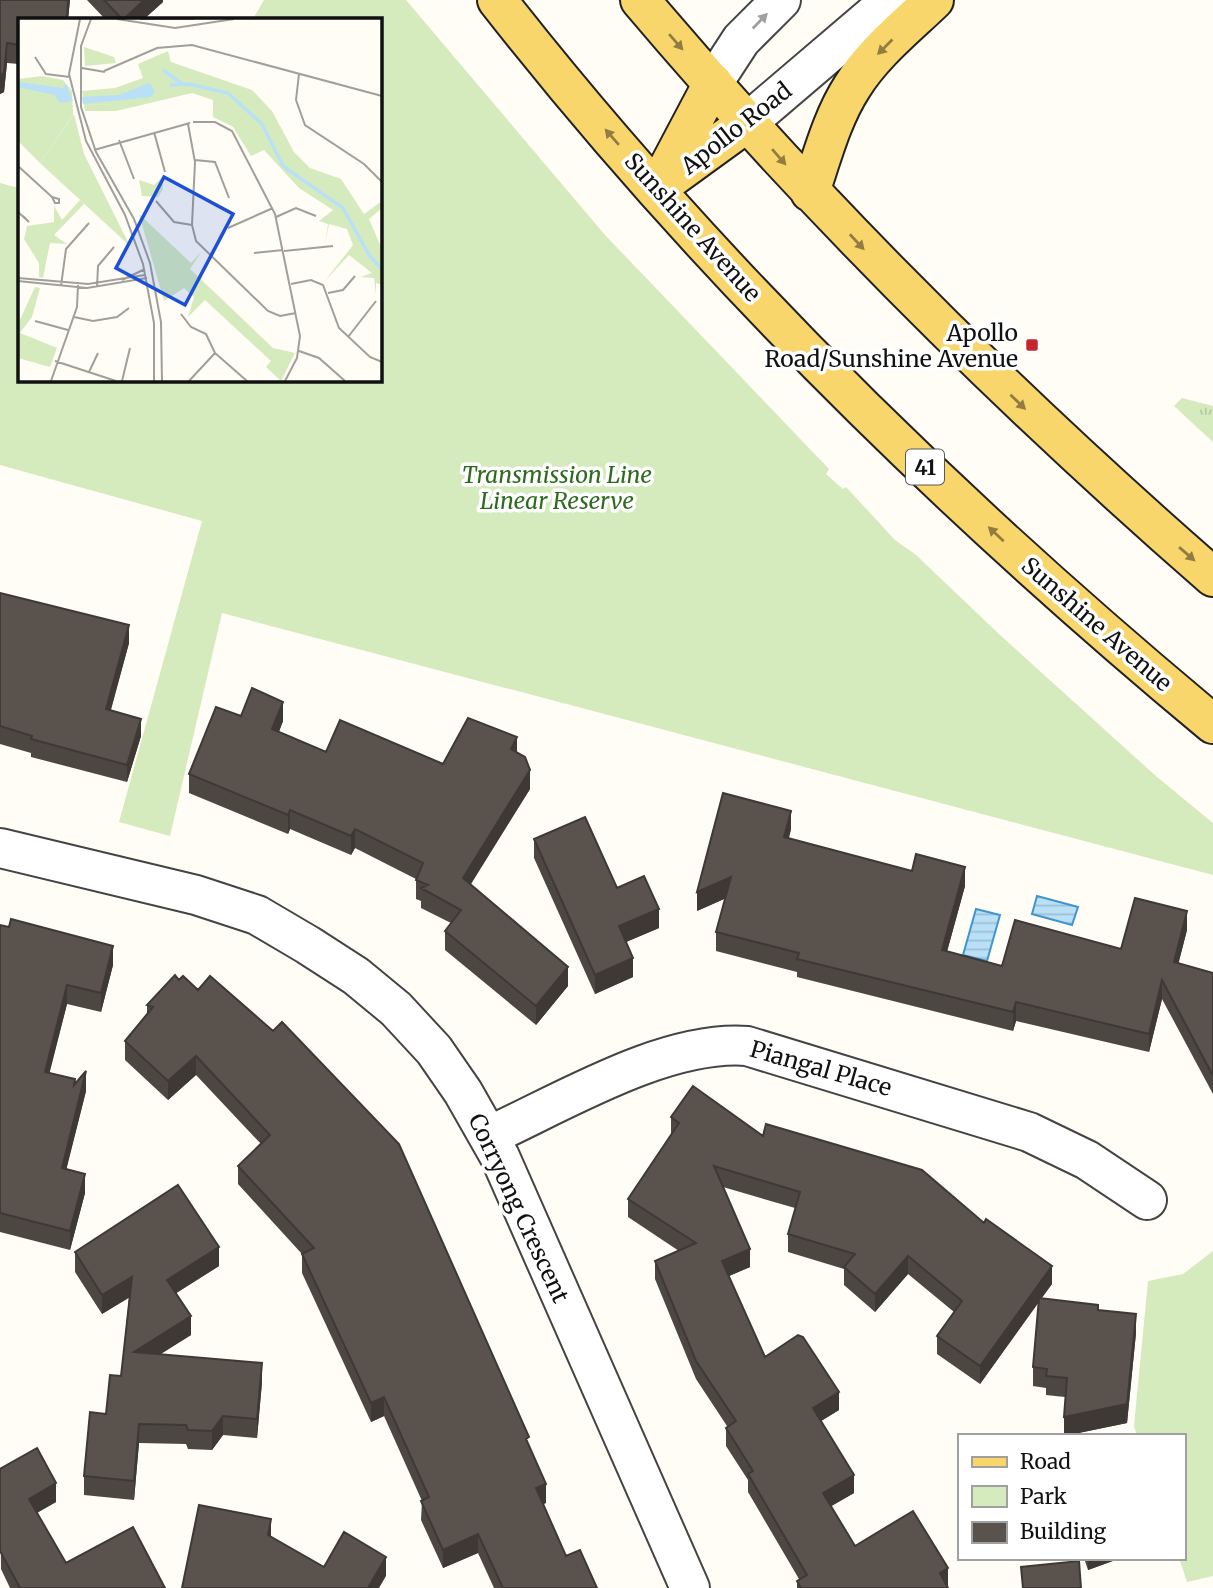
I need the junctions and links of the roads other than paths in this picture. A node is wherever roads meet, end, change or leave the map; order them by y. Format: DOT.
graph roads {
  1 [pos="497,0"];
  2 [pos="640,0"];
  3 [pos="781,0"];
  4 [pos="891,0"];
  5 [pos="934,0"];
  6 [pos="713,83"];
  7 [pos="748,122"];
  8 [pos="657,189"];
  9 [pos="810,192"];
  10 [pos="1213,577"];
  11 [pos="1213,724"];
  12 [pos="0,848"];
  13 [pos="489,1136"];
  14 [pos="1147,1200"];
  15 [pos="690,1588"];
  8 -- 1 [label="main road, Sunshine Avenue / 41, one-way"];
  2 -- 6 [label="main road, one-way"];
  6 -- 3 [label="street, Apollo Road, one-way"];
  4 -- 7 [label="street, Apollo Road"];
  5 -- 9 [label="main road, one-way"];
  6 -- 7 [label="main road"];
  6 -- 8 [label="main road, Apollo Road"];
  7 -- 8 [label="main road, Apollo Road"];
  7 -- 9 [label="main road, one-way"];
  11 -- 8 [label="main road, Sunshine Avenue / 41, one-way"];
  9 -- 10 [label="main road, one-way"];
  12 -- 13 [label="street, Corryong Crescent"];
  13 -- 14 [label="street, Piangal Place"];
  13 -- 15 [label="street, Corryong Crescent"];
}
